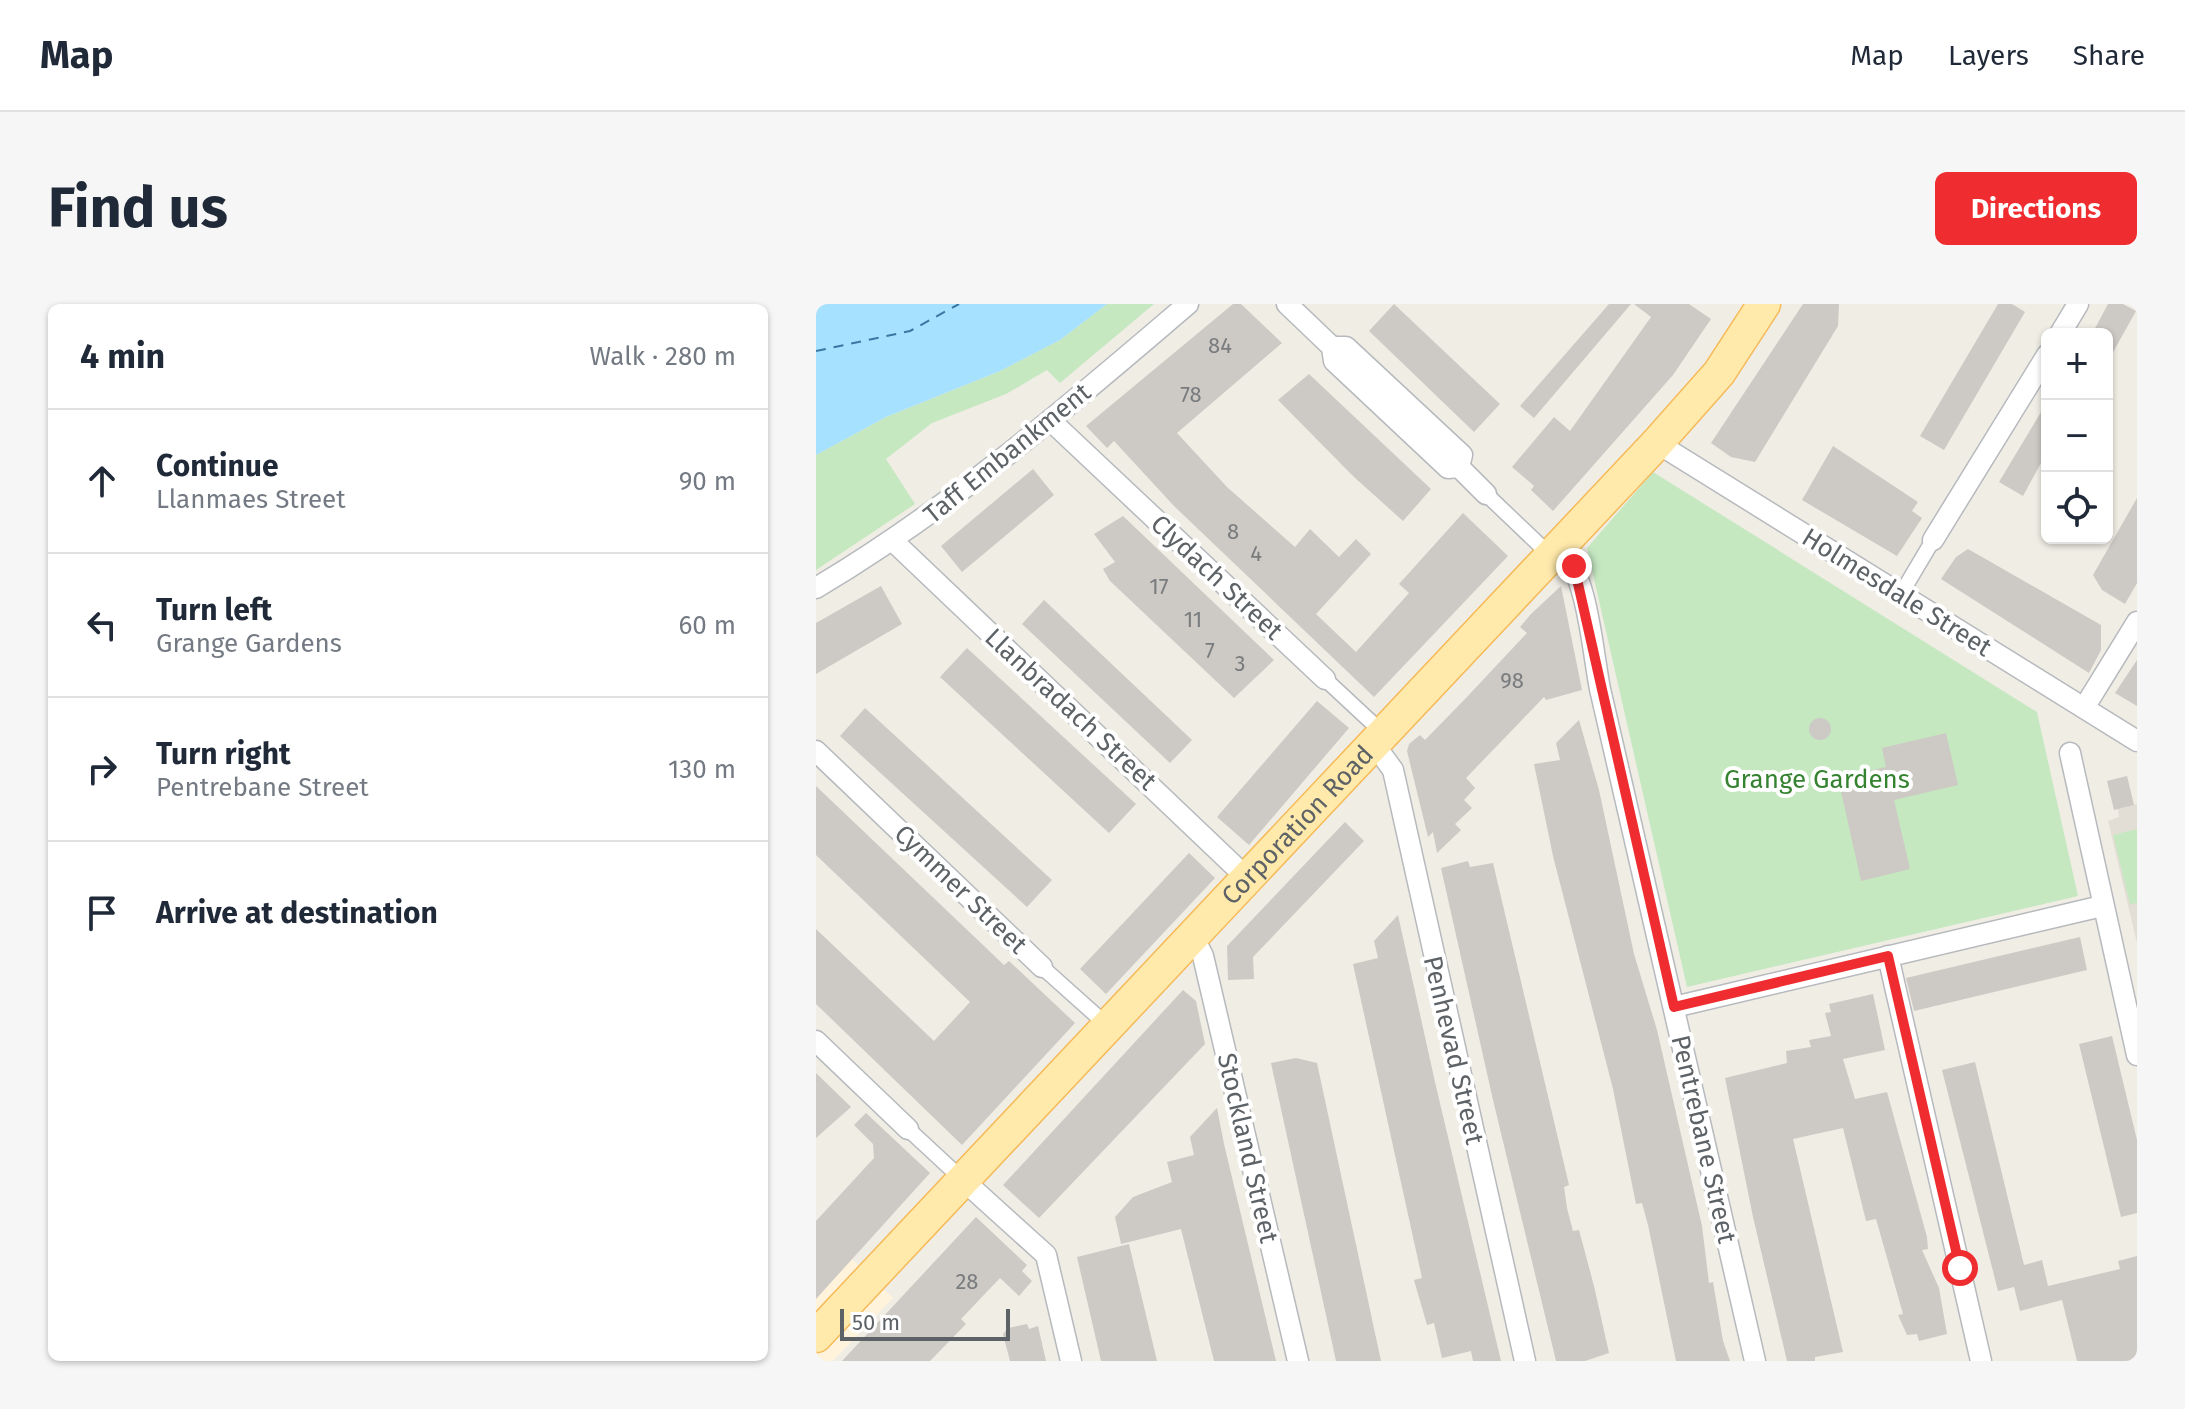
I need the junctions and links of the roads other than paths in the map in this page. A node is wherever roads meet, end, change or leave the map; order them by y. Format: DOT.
graph roads {
  1 [pos="1188,304"];
  2 [pos="1287,304"];
  3 [pos="2078,304"];
  4 [pos="1758,306"];
  5 [pos="2064,328"];
  6 [pos="2041,365"];
  7 [pos="1051,421"];
  8 [pos="1657,443"];
  9 [pos="1486,494"];
  10 [pos="1933,540"];
  11 [pos="893,541"];
  12 [pos="1555,552"];
  13 [pos="816,588"];
  14 [pos="1901,594"];
  15 [pos="2137,622"];
  16 [pos="1325,679"];
  17 [pos="2084,708"];
  18 [pos="1379,739"];
  19 [pos="2137,741"];
  20 [pos="816,751"];
  21 [pos="2070,753"];
  22 [pos="1247,878"];
  23 [pos="2102,906"];
  24 [pos="1193,936"];
  25 [pos="1888,956"];
  26 [pos="1042,967"];
  27 [pos="1674,1007"];
  28 [pos="1108,1026"];
  29 [pos="816,1041"];
  30 [pos="2137,1055"];
  31 [pos="908,1129"];
  32 [pos="963,1180"];
  33 [pos="816,1336"];
  34 [pos="1071,1361"];
  35 [pos="1298,1361"];
  36 [pos="1525,1361"];
  37 [pos="1755,1361"];
  38 [pos="1981,1361"];
  1 -- 7 [label="street, Taff Embankment"];
  2 -- 9 [label="street"];
  3 -- 5 [label="street"];
  4 -- 8 [label="main road, Corporation Road"];
  6 -- 10 [label="street"];
  7 -- 11 [label="street, Taff Embankment"];
  7 -- 16 [label="street, Clydach Street"];
  8 -- 12 [label="main road, Corporation Road"];
  8 -- 14 [label="street, Holmesdale Street"];
  9 -- 12 [label="street"];
  10 -- 14 [label="street"];
  11 -- 13 [label="street, Taff Embankment"];
  11 -- 22 [label="street, Llanbradach Street"];
  12 -- 18 [label="main road, Corporation Road"];
  12 -- 27 [label="street, Pentrebane Street"];
  14 -- 17 [label="street, Holmesdale Street"];
  15 -- 17 [label="street"];
  16 -- 18 [label="street, Clydach Street"];
  17 -- 19 [label="street, Holmesdale Street"];
  18 -- 22 [label="main road, Corporation Road"];
  18 -- 36 [label="street, Penhevad Street"];
  20 -- 26 [label="street, Cymmer Street"];
  21 -- 23 [label="street"];
  22 -- 24 [label="main road, Corporation Road"];
  23 -- 25 [label="street"];
  23 -- 30 [label="street"];
  24 -- 28 [label="main road, Corporation Road"];
  24 -- 35 [label="street, Stockland Street"];
  25 -- 27 [label="street"];
  25 -- 38 [label="street"];
  26 -- 28 [label="street, Cymmer Street"];
  27 -- 37 [label="street, Pentrebane Street"];
  28 -- 32 [label="main road, Corporation Road"];
  29 -- 31 [label="street"];
  31 -- 32 [label="street"];
  32 -- 33 [label="main road, Corporation Road"];
  32 -- 34 [label="street"];
}
